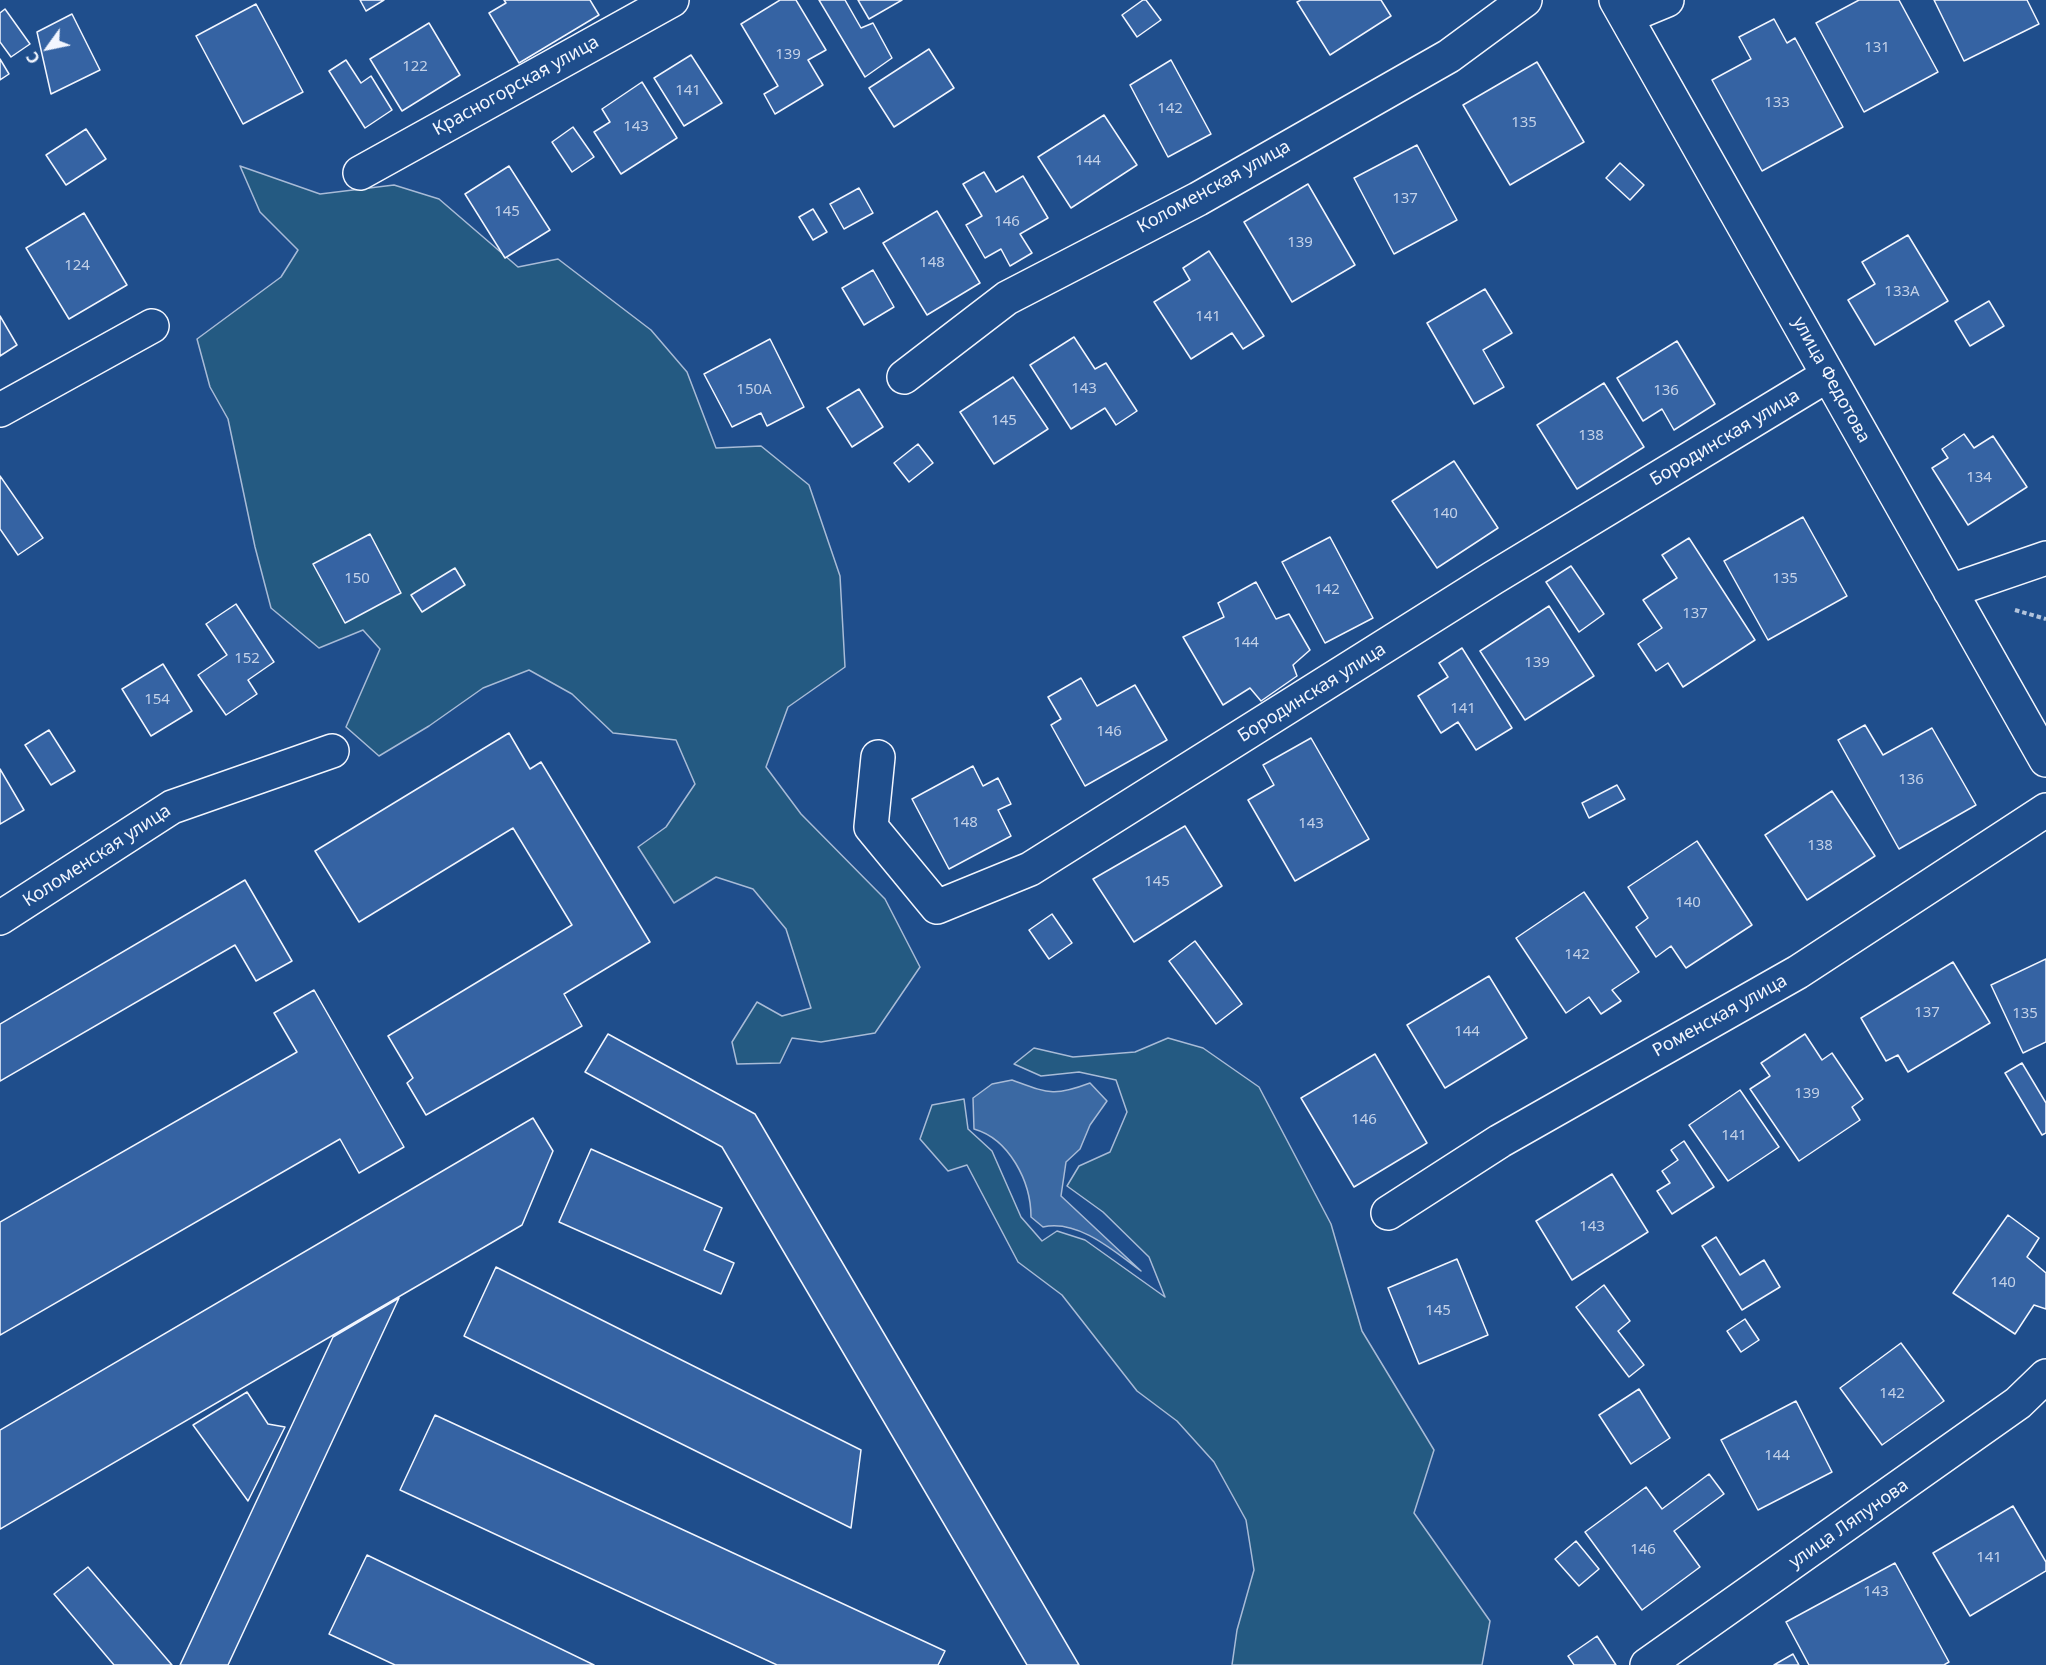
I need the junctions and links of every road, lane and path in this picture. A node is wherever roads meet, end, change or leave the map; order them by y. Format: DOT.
graph roads {
  1 [pos="672,0"];
  2 [pos="1526,0"];
  3 [pos="1667,0"];
  4 [pos="1621,9"];
  5 [pos="360,173"];
  6 [pos="152,326"];
  7 [pos="1828,375"];
  8 [pos="904,377"];
  9 [pos="0,410"];
  10 [pos="2046,558"];
  11 [pos="1950,591"];
  12 [pos="332,751"];
  13 [pos="878,757"];
  14 [pos="2046,760"];
  15 [pos="2046,810"];
  16 [pos="0,918"];
  17 [pos="1388,1213"];
  18 [pos="2046,1376"];
  19 [pos="1647,1665"];
  1 -- 5 [label="street, Красногорская улица"];
  2 -- 8 [label="street, Коломенская улица"];
  3 -- 4 [label="street"];
  4 -- 7 [label="street, улица Федотова"];
  6 -- 9 [label="street"];
  7 -- 11 [label="street, улица Федотова"];
  7 -- 13 [label="street, Бородинская улица"];
  10 -- 11 [label="street"];
  11 -- 14 [label="street, улица Федотова"];
  12 -- 16 [label="street, Коломенская улица"];
  15 -- 17 [label="street, Роменская улица"];
  18 -- 19 [label="street, улица Ляпунова"];
}
